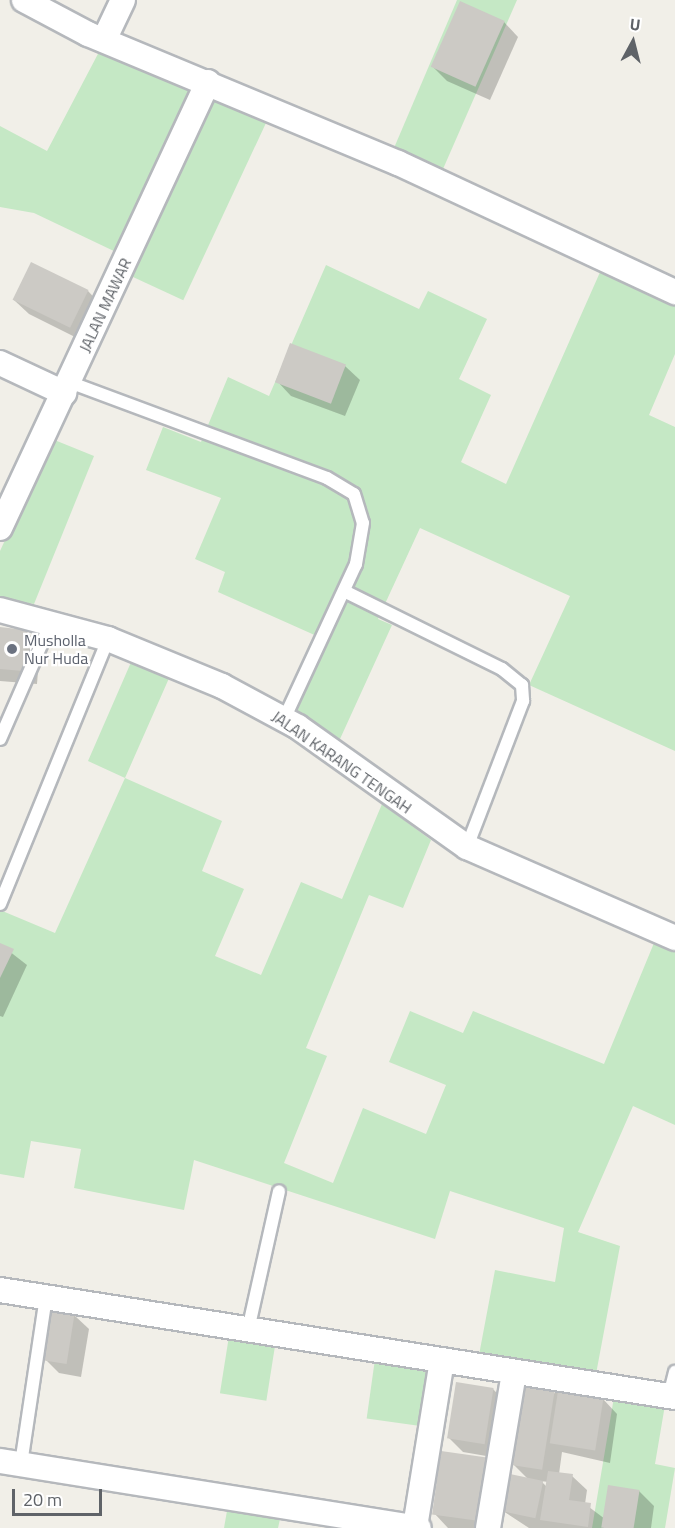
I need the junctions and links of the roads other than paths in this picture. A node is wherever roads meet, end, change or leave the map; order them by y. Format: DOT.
graph roads {
  1 [pos="24,0"];
  2 [pos="123,0"];
  3 [pos="104,40"];
  4 [pos="208,82"];
  5 [pos="675,292"];
  6 [pos="0,363"];
  7 [pos="67,388"];
  8 [pos="0,528"];
  9 [pos="344,591"];
  10 [pos="0,610"];
  11 [pos="51,622"];
  12 [pos="108,639"];
  13 [pos="284,719"];
  14 [pos="0,739"];
  15 [pos="467,847"];
  16 [pos="0,904"];
  17 [pos="675,938"];
  18 [pos="279,1191"];
  19 [pos="0,1290"];
  20 [pos="46,1297"];
  21 [pos="248,1330"];
  22 [pos="441,1360"];
  23 [pos="514,1372"];
  24 [pos="675,1372"];
  25 [pos="672,1396"];
  26 [pos="11,1463"];
  27 [pos="417,1528"];
  28 [pos="488,1528"];
  1 -- 3 [label="street"];
  2 -- 3 [label="street"];
  3 -- 4 [label="street"];
  4 -- 5 [label="street"];
  4 -- 7 [label="street, JALAN MAWAR"];
  6 -- 7 [label="street"];
  7 -- 8 [label="street, JALAN MAWAR"];
  7 -- 9 [label="lane"];
  9 -- 13 [label="lane"];
  9 -- 15 [label="lane"];
  10 -- 11 [label="street, JALAN KARANG TENGAH"];
  11 -- 12 [label="street, JALAN KARANG TENGAH"];
  11 -- 14 [label="lane"];
  12 -- 13 [label="street, JALAN KARANG TENGAH"];
  12 -- 16 [label="lane"];
  13 -- 15 [label="street, JALAN KARANG TENGAH"];
  15 -- 17 [label="street, JALAN KARANG TENGAH"];
  18 -- 21 [label="lane"];
  19 -- 20 [label="street"];
  20 -- 21 [label="street"];
  20 -- 26 [label="lane"];
  21 -- 22 [label="street"];
  22 -- 23 [label="street"];
  22 -- 27 [label="street"];
  23 -- 25 [label="street"];
  23 -- 28 [label="street"];
  24 -- 25 [label="lane"];
  26 -- 27 [label="street"];
}
